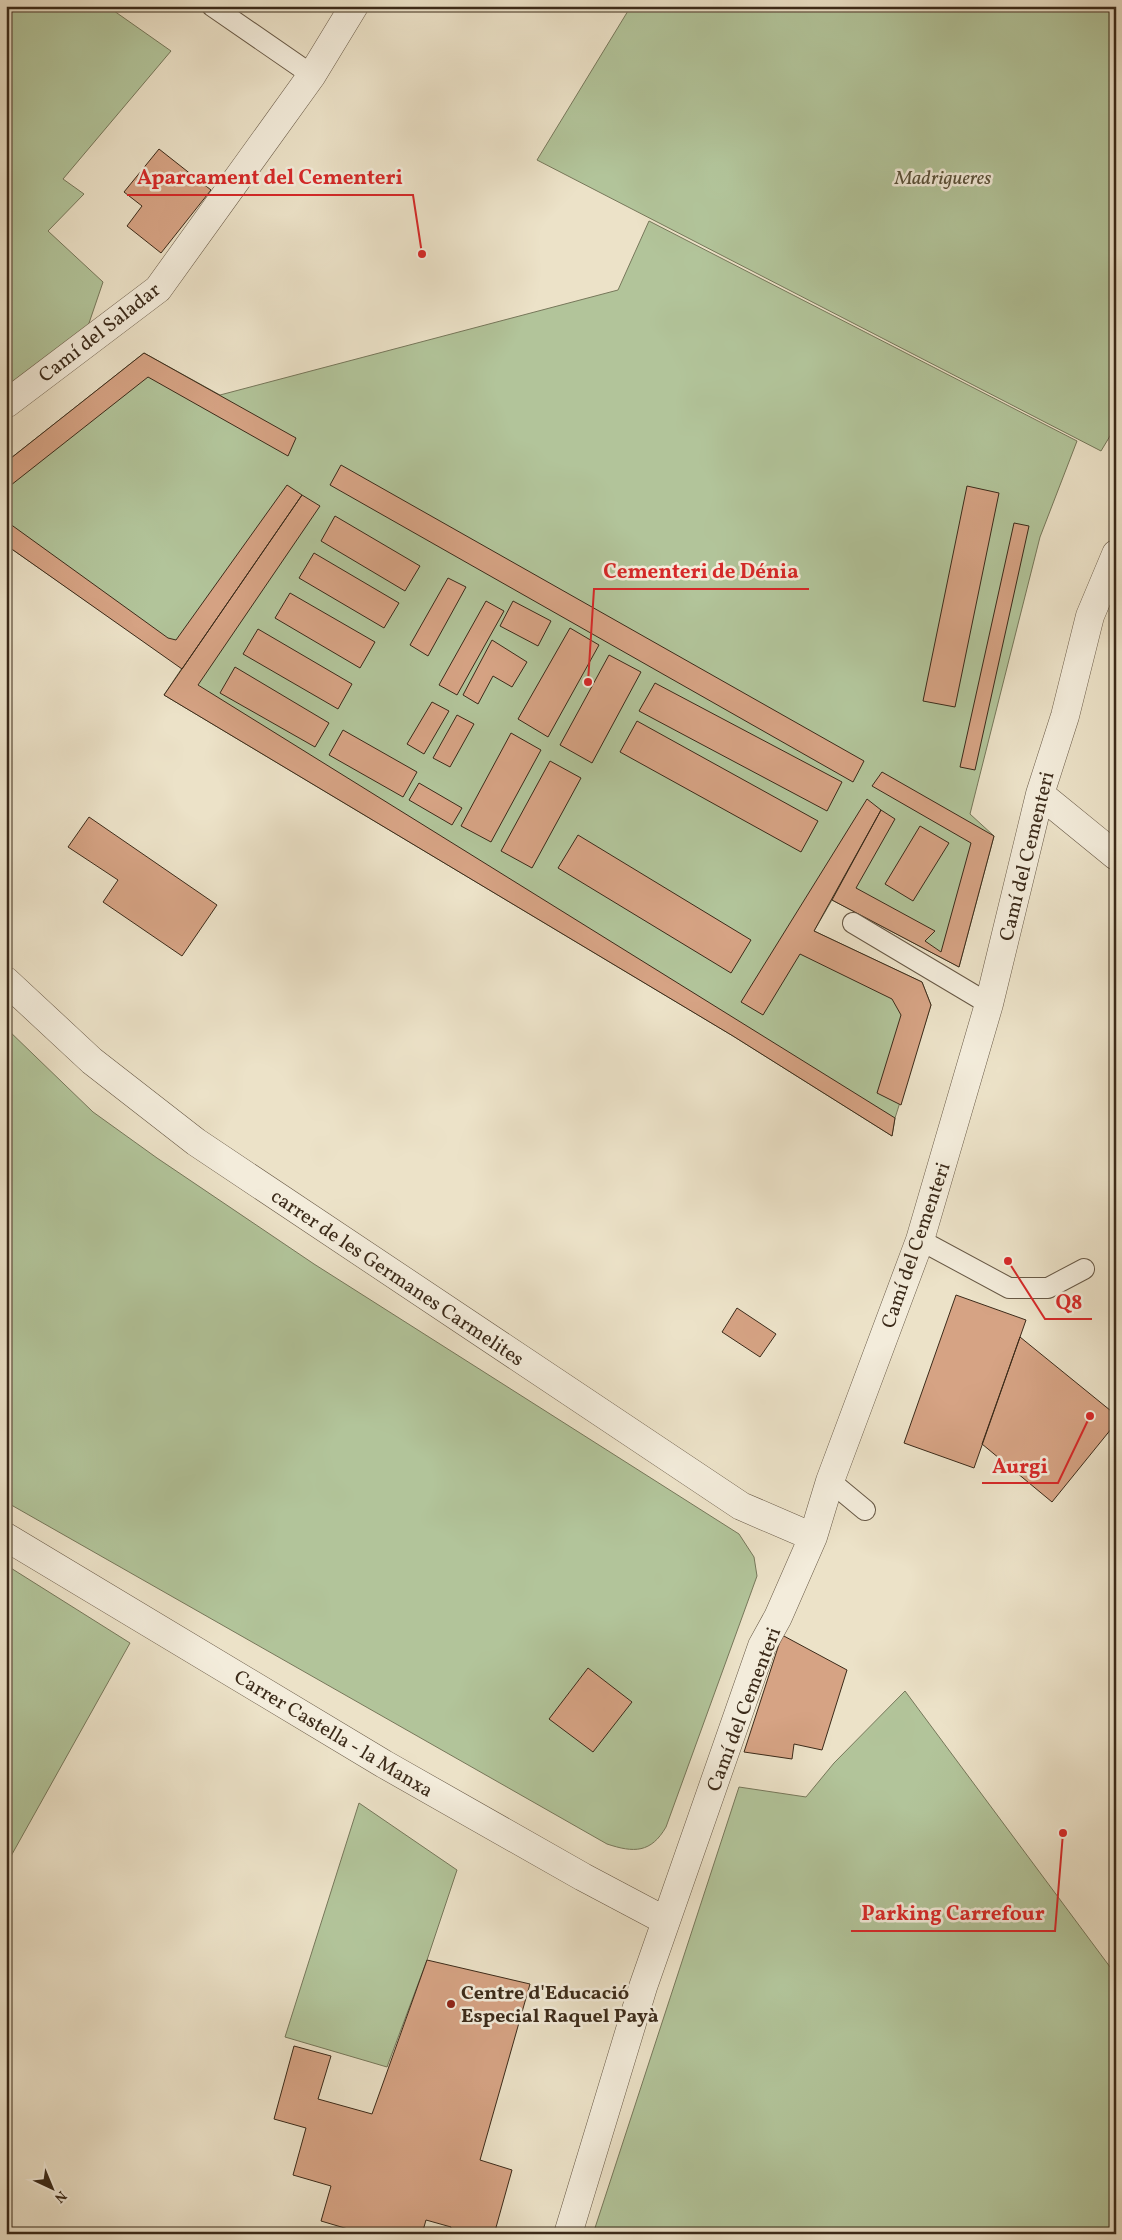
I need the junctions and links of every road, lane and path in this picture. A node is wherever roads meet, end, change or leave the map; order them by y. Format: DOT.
graph roads {
  1 [pos="212,6"];
  2 [pos="354,6"];
  3 [pos="312,75"];
  4 [pos="6,404"];
  5 [pos="1116,554"];
  6 [pos="1040,794"];
  7 [pos="1116,856"];
  8 [pos="853,922"];
  9 [pos="6,981"];
  10 [pos="989,1004"];
  11 [pos="920,1240"];
  12 [pos="1084,1269"];
  13 [pos="830,1481"];
  14 [pos="865,1510"];
  15 [pos="6,1537"];
  16 [pos="813,1537"];
  17 [pos="666,1921"];
  18 [pos="568,2234"];
  1 -- 3 [label="lane"];
  2 -- 3 [label="street, Camí del Saladar"];
  3 -- 4 [label="street, Camí del Saladar"];
  5 -- 6 [label="street, Camí del Cementeri"];
  6 -- 7 [label="street"];
  6 -- 10 [label="street, Camí del Cementeri"];
  8 -- 10 [label="lane"];
  9 -- 16 [label="street, carrer de les Germanes Carmelites"];
  10 -- 11 [label="street, Camí del Cementeri"];
  11 -- 12 [label="lane"];
  11 -- 13 [label="street, Camí del Cementeri"];
  13 -- 14 [label="lane"];
  13 -- 16 [label="street, Camí del Cementeri"];
  15 -- 17 [label="street, Carrer Castella - la Manxa"];
  16 -- 17 [label="street, Camí del Cementeri"];
  17 -- 18 [label="street, Camí del Cementeri"];
}
